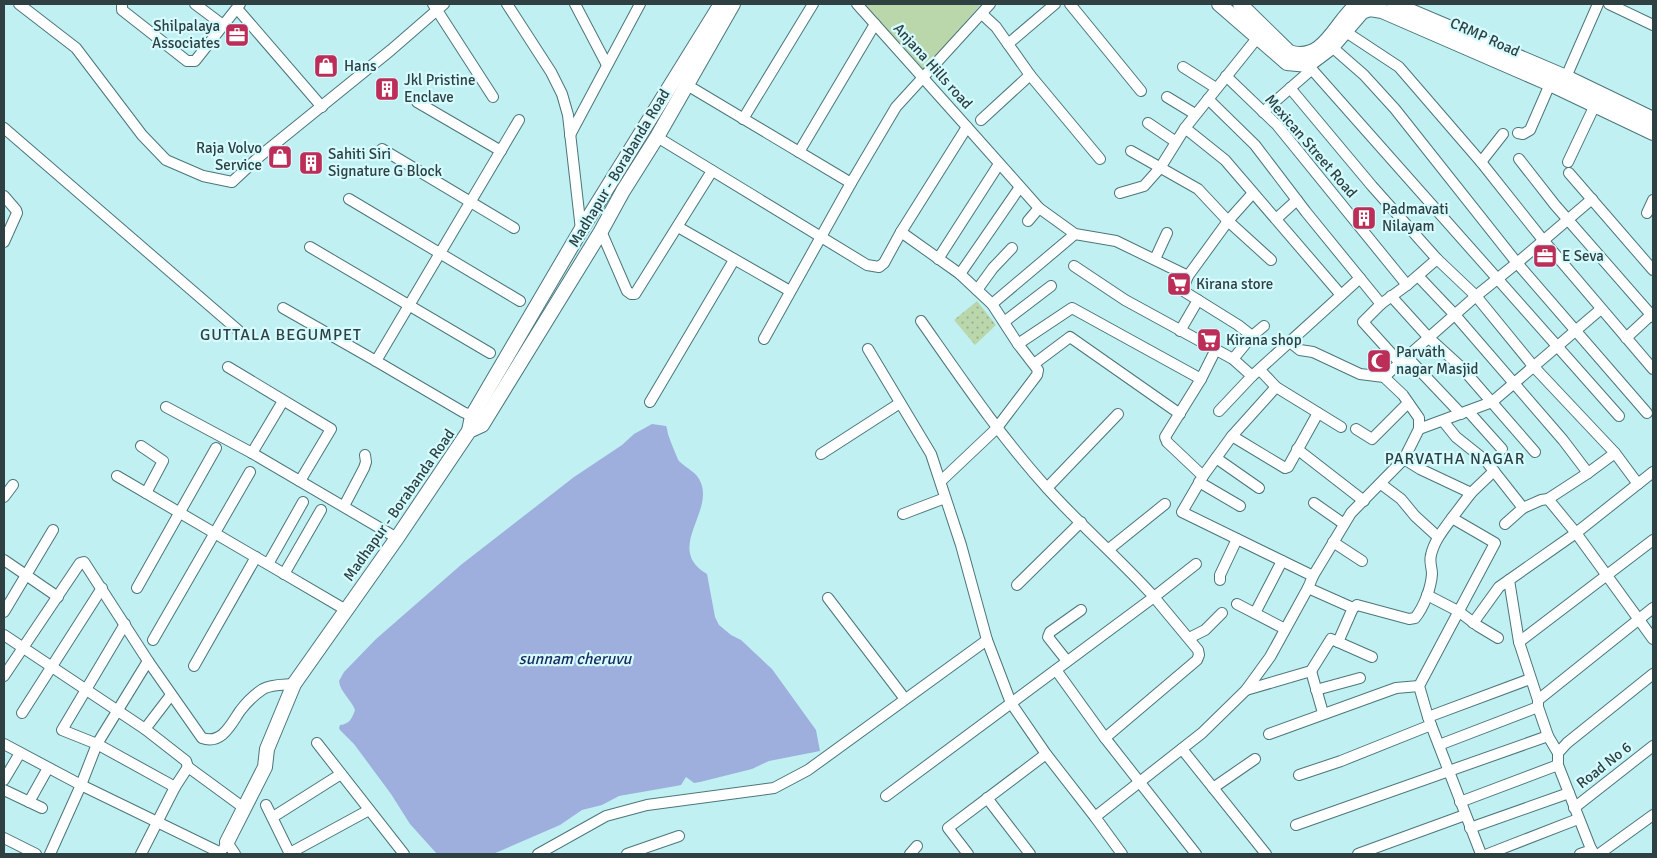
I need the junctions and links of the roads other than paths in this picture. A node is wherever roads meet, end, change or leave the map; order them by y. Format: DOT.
graph roads {
  1 [pos="19,4"];
  2 [pos="122,4"];
  3 [pos="195,4"];
  4 [pos="507,4"];
  5 [pos="575,4"];
  6 [pos="640,4"];
  7 [pos="721,4"];
  8 [pos="733,4"];
  9 [pos="813,4"];
  10 [pos="857,4"];
  11 [pos="990,4"];
  12 [pos="1055,4"];
  13 [pos="1070,4"];
  14 [pos="1219,4"];
  15 [pos="1240,4"];
  16 [pos="1358,4"];
  17 [pos="1394,4"];
  18 [pos="1598,4"];
  19 [pos="1609,4"];
  20 [pos="438,6"];
  21 [pos="240,8"];
  22 [pos="982,14"];
  23 [pos="875,24"];
  24 [pos="223,25"];
  25 [pos="1653,25"];
  26 [pos="1346,32"];
  27 [pos="1258,36"];
  28 [pos="1008,44"];
  29 [pos="1332,47"];
  30 [pos="607,65"];
  31 [pos="1183,67"];
  32 [pos="1310,67"];
  33 [pos="1030,75"];
  34 [pos="1226,76"];
  35 [pos="1566,77"];
  36 [pos="923,79"];
  37 [pos="1550,84"];
  38 [pos="687,85"];
  39 [pos="1216,88"];
  40 [pos="1290,88"];
  41 [pos="1141,91"];
  42 [pos="493,97"];
  43 [pos="1167,97"];
  44 [pos="1208,99"];
  45 [pos="417,102"];
  46 [pos="1595,105"];
  47 [pos="322,107"];
  48 [pos="1263,112"];
  49 [pos="1195,114"];
  50 [pos="743,118"];
  51 [pos="1653,119"];
  52 [pos="519,120"];
  53 [pos="981,120"];
  54 [pos="1148,123"];
  55 [pos="967,127"];
  56 [pos="4,128"];
  57 [pos="1185,128"];
  58 [pos="1518,133"];
  59 [pos="1653,133"];
  60 [pos="1503,134"];
  61 [pos="570,136"];
  62 [pos="657,137"];
  63 [pos="1176,142"];
  64 [pos="382,149"];
  65 [pos="501,150"];
  66 [pos="1131,151"];
  67 [pos="799,152"];
  68 [pos="1100,159"];
  69 [pos="1519,159"];
  70 [pos="1482,162"];
  71 [pos="1568,162"];
  72 [pos="999,164"];
  73 [pos="1160,168"];
  74 [pos="712,171"];
  75 [pos="1569,173"];
  76 [pos="851,183"];
  77 [pos="1020,187"];
  78 [pos="1120,193"];
  79 [pos="1253,193"];
  80 [pos="4,196"];
  81 [pos="348,199"];
  82 [pos="1592,199"];
  83 [pos="1297,200"];
  84 [pos="1653,200"];
  85 [pos="470,202"];
  86 [pos="1039,208"];
  87 [pos="1647,214"];
  88 [pos="1276,219"];
  89 [pos="1568,220"];
  90 [pos="1028,221"];
  91 [pos="1228,221"];
  92 [pos="678,227"];
  93 [pos="514,228"];
  94 [pos="582,230"];
  95 [pos="601,231"];
  96 [pos="901,232"];
  97 [pos="1167,233"];
  98 [pos="1075,234"];
  99 [pos="822,237"];
  100 [pos="1543,240"];
  101 [pos="4,242"];
  102 [pos="310,247"];
  103 [pos="1012,248"];
  104 [pos="440,253"];
  105 [pos="938,259"];
  106 [pos="1437,259"];
  107 [pos="734,260"];
  108 [pos="1155,260"];
  109 [pos="1271,260"];
  110 [pos="1517,263"];
  111 [pos="1074,266"];
  112 [pos="1653,270"];
  113 [pos="960,274"];
  114 [pos="1188,276"];
  115 [pos="1418,276"];
  116 [pos="1360,278"];
  117 [pos="1498,278"];
  118 [pos="1407,285"];
  119 [pos="1051,286"];
  120 [pos="978,290"];
  121 [pos="790,291"];
  122 [pos="1341,295"];
  123 [pos="1392,296"];
  124 [pos="1476,296"];
  125 [pos="1198,300"];
  126 [pos="520,301"];
  127 [pos="992,304"];
  128 [pos="1380,304"];
  129 [pos="409,305"];
  130 [pos="283,308"];
  131 [pos="1601,308"];
  132 [pos="1455,315"];
  133 [pos="1653,315"];
  134 [pos="921,321"];
  135 [pos="1004,322"];
  136 [pos="1264,326"];
  137 [pos="239,330"];
  138 [pos="1576,330"];
  139 [pos="1180,331"];
  140 [pos="1252,336"];
  141 [pos="1430,338"];
  142 [pos="1626,338"];
  143 [pos="764,339"];
  144 [pos="1290,342"];
  145 [pos="1018,344"];
  146 [pos="1556,346"];
  147 [pos="1216,349"];
  148 [pos="868,350"];
  149 [pos="490,353"];
  150 [pos="1233,359"];
  151 [pos="1404,360"];
  152 [pos="376,361"];
  153 [pos="1034,364"];
  154 [pos="228,367"];
  155 [pos="1534,367"];
  156 [pos="1653,369"];
  157 [pos="1256,373"];
  158 [pos="1384,377"];
  159 [pos="1201,379"];
  160 [pos="1513,384"];
  161 [pos="1276,387"];
  162 [pos="283,401"];
  163 [pos="650,402"];
  164 [pos="1492,402"];
  165 [pos="900,403"];
  166 [pos="1408,403"];
  167 [pos="166,407"];
  168 [pos="1220,411"];
  169 [pos="1464,412"];
  170 [pos="1647,413"];
  171 [pos="1118,414"];
  172 [pos="1180,414"];
  173 [pos="1318,414"];
  174 [pos="472,416"];
  175 [pos="1619,416"];
  176 [pos="1443,421"];
  177 [pos="1341,427"];
  178 [pos="996,429"];
  179 [pos="1356,429"];
  180 [pos="470,430"];
  181 [pos="1419,430"];
  182 [pos="1232,436"];
  183 [pos="141,446"];
  184 [pos="216,448"];
  185 [pos="1297,449"];
  186 [pos="1502,449"];
  187 [pos="1535,452"];
  188 [pos="252,453"];
  189 [pos="821,454"];
  190 [pos="1615,454"];
  191 [pos="366,455"];
  192 [pos="1216,458"];
  193 [pos="1404,460"];
  194 [pos="1494,471"];
  195 [pos="250,472"];
  196 [pos="1653,472"];
  197 [pos="1588,474"];
  198 [pos="117,476"];
  199 [pos="1201,479"];
  200 [pos="300,481"];
  201 [pos="941,481"];
  202 [pos="1381,484"];
  203 [pos="1638,484"];
  204 [pos="13,485"];
  205 [pos="1047,488"];
  206 [pos="1259,488"];
  207 [pos="146,493"];
  208 [pos="1471,493"];
  209 [pos="4,497"];
  210 [pos="945,498"];
  211 [pos="1548,499"];
  212 [pos="1364,501"];
  213 [pos="303,502"];
  214 [pos="1314,503"];
  215 [pos="1165,504"];
  216 [pos="344,506"];
  217 [pos="1240,506"];
  218 [pos="1523,508"];
  219 [pos="321,510"];
  220 [pos="180,513"];
  221 [pos="903,514"];
  222 [pos="1452,518"];
  223 [pos="1081,522"];
  224 [pos="1344,524"];
  225 [pos="1505,524"];
  226 [pos="53,530"];
  227 [pos="214,532"];
  228 [pos="1576,533"];
  229 [pos="1438,537"];
  230 [pos="397,538"];
  231 [pos="1237,540"];
  232 [pos="1653,540"];
  233 [pos="1333,542"];
  234 [pos="1109,549"];
  235 [pos="256,557"];
  236 [pos="4,560"];
  237 [pos="1282,561"];
  238 [pos="1362,561"];
  239 [pos="268,564"];
  240 [pos="1196,564"];
  241 [pos="284,574"];
  242 [pos="26,575"];
  243 [pos="1313,576"];
  244 [pos="1607,576"];
  245 [pos="1220,580"];
  246 [pos="1510,580"];
  247 [pos="1017,585"];
  248 [pos="102,588"];
  249 [pos="137,588"];
  250 [pos="1308,588"];
  251 [pos="1427,594"];
  252 [pos="58,597"];
  253 [pos="1154,597"];
  254 [pos="828,598"];
  255 [pos="1237,604"];
  256 [pos="1353,608"];
  257 [pos="1653,608"];
  258 [pos="346,610"];
  259 [pos="1081,610"];
  260 [pos="1458,611"];
  261 [pos="4,612"];
  262 [pos="1222,613"];
  263 [pos="1255,613"];
  264 [pos="1639,620"];
  265 [pos="1473,622"];
  266 [pos="126,624"];
  267 [pos="1286,629"];
  268 [pos="4,635"];
  269 [pos="1189,638"];
  270 [pos="1498,638"];
  271 [pos="1653,639"];
  272 [pos="153,640"];
  273 [pos="987,640"];
  274 [pos="1338,642"];
  275 [pos="1519,642"];
  276 [pos="22,647"];
  277 [pos="1372,657"];
  278 [pos="1067,660"];
  279 [pos="148,661"];
  280 [pos="194,666"];
  281 [pos="53,667"];
  282 [pos="1056,670"];
  283 [pos="1311,672"];
  284 [pos="1653,674"];
  285 [pos="4,676"];
  286 [pos="1360,678"];
  287 [pos="1530,679"];
  288 [pos="293,686"];
  289 [pos="1419,686"];
  290 [pos="85,690"];
  291 [pos="1246,690"];
  292 [pos="1316,690"];
  293 [pos="171,696"];
  294 [pos="905,699"];
  295 [pos="1010,704"];
  296 [pos="1538,704"];
  297 [pos="117,711"];
  298 [pos="22,713"];
  299 [pos="1323,713"];
  300 [pos="1430,721"];
  301 [pos="145,729"];
  302 [pos="1269,734"];
  303 [pos="1548,736"];
  304 [pos="1105,738"];
  305 [pos="317,743"];
  306 [pos="4,744"];
  307 [pos="97,744"];
  308 [pos="1439,745"];
  309 [pos="1653,746"];
  310 [pos="1182,748"];
  311 [pos="20,753"];
  312 [pos="1046,754"];
  313 [pos="1558,754"];
  314 [pos="1255,759"];
  315 [pos="1558,765"];
  316 [pos="188,767"];
  317 [pos="48,768"];
  318 [pos="1449,771"];
  319 [pos="340,774"];
  320 [pos="1299,775"];
  321 [pos="4,780"];
  322 [pos="1139,782"];
  323 [pos="81,785"];
  324 [pos="175,787"];
  325 [pos="1213,788"];
  326 [pos="4,790"];
  327 [pos="1569,793"];
  328 [pos="886,796"];
  329 [pos="987,798"];
  330 [pos="29,802"];
  331 [pos="1460,802"];
  332 [pos="266,805"];
  333 [pos="42,808"];
  334 [pos="244,808"];
  335 [pos="1574,808"];
  336 [pos="369,810"];
  337 [pos="1465,815"];
  338 [pos="1653,815"];
  339 [pos="273,817"];
  340 [pos="1095,817"];
  341 [pos="1578,819"];
  342 [pos="157,822"];
  343 [pos="1296,825"];
  344 [pos="1470,828"];
  345 [pos="679,836"];
  346 [pos="4,838"];
  347 [pos="917,846"];
  348 [pos="223,850"];
  349 [pos="1594,853"];
  350 [pos="36,854"];
  351 [pos="50,854"];
  352 [pos="141,854"];
  353 [pos="235,854"];
  354 [pos="290,854"];
  355 [pos="404,854"];
  356 [pos="538,854"];
  357 [pos="626,854"];
  358 [pos="910,854"];
  359 [pos="968,854"];
  360 [pos="1030,854"];
  361 [pos="1122,854"];
  362 [pos="1196,854"];
  363 [pos="1266,854"];
  364 [pos="1358,854"];
  365 [pos="1481,854"];
  366 [pos="1488,854"];
  367 [pos="1580,854"];
  1 -- 47 [label="street"];
  2 -- 24 [label="street"];
  3 -- 24 [label="street"];
  4 -- 61 [label="street"];
  5 -- 30 [label="street"];
  6 -- 30 [label="street"];
  7 -- 94 [label="street"];
  8 -- 38 [label="street, Madhapur - Borabanda Road"];
  9 -- 50 [label="street"];
  10 -- 23 [label="street, Anjana Hills road"];
  11 -- 22 [label="street"];
  12 -- 28 [label="street"];
  13 -- 41 [label="street"];
  14 -- 27 [label="street"];
  15 -- 16 [label="street"];
  17 -- 35 [label="street, CRMP Road"];
  18 -- 35 [label="street"];
  19 -- 25 [label="street"];
  20 -- 42 [label="street"];
  20 -- 47 [label="street"];
  21 -- 24 [label="street"];
  21 -- 47 [label="street"];
  22 -- 28 [label="street"];
  22 -- 36 [label="street"];
  23 -- 36 [label="street, Anjana Hills road"];
  23 -- 67 [label="street"];
  26 -- 29 [label="street, CRMP Road"];
  26 -- 37 [label="street, CRMP Road"];
  26 -- 70 [label="street"];
  27 -- 32 [label="street"];
  27 -- 34 [label="street"];
  28 -- 33 [label="street"];
  29 -- 32 [label="street, CRMP Road"];
  29 -- 110 [label="street"];
  30 -- 61 [label="street"];
  31 -- 39 [label="street"];
  32 -- 40 [label="street"];
  32 -- 117 [label="street"];
  33 -- 53 [label="street"];
  33 -- 68 [label="street"];
  34 -- 39 [label="street"];
  34 -- 48 [label="street, Mexican Street Road"];
  35 -- 51 [label="street, CRMP Road"];
  36 -- 55 [label="street, Anjana Hills road"];
  36 -- 76 [label="street"];
  37 -- 46 [label="street, CRMP Road"];
  37 -- 58 [label="street"];
  38 -- 50 [label="street"];
  38 -- 62 [label="street, Madhapur - Borabanda Road"];
  39 -- 44 [label="street"];
  40 -- 48 [label="street"];
  40 -- 106 [label="street"];
  43 -- 49 [label="street"];
  44 -- 49 [label="street"];
  44 -- 83 [label="street"];
  45 -- 65 [label="street"];
  46 -- 59 [label="street, CRMP Road"];
  46 -- 71 [label="street"];
  48 -- 118 [label="street, Mexican Street Road"];
  49 -- 57 [label="street"];
  50 -- 67 [label="street"];
  52 -- 65 [label="street"];
  54 -- 63 [label="street"];
  55 -- 72 [label="street, Anjana Hills road"];
  55 -- 96 [label="street"];
  56 -- 137 [label="street"];
  57 -- 63 [label="street"];
  57 -- 79 [label="street"];
  60 -- 70 [label="street"];
  61 -- 94 [label="street"];
  62 -- 74 [label="street"];
  62 -- 95 [label="street, Madhapur - Borabanda Road"];
  63 -- 73 [label="street"];
  64 -- 85 [label="street"];
  65 -- 85 [label="street"];
  66 -- 73 [label="street"];
  67 -- 76 [label="street"];
  69 -- 89 [label="street"];
  70 -- 100 [label="street"];
  72 -- 77 [label="street, Anjana Hills road"];
  72 -- 105 [label="street"];
  73 -- 78 [label="street"];
  73 -- 91 [label="street"];
  74 -- 92 [label="street"];
  74 -- 99 [label="street"];
  75 -- 82 [label="street"];
  76 -- 99 [label="street"];
  77 -- 86 [label="street, Anjana Hills road"];
  77 -- 113 [label="street"];
  79 -- 88 [label="street"];
  79 -- 91 [label="street"];
  80 -- 101 [label="street"];
  81 -- 104 [label="street"];
  82 -- 89 [label="street"];
  82 -- 112 [label="street"];
  83 -- 88 [label="street"];
  83 -- 116 [label="street"];
  84 -- 87 [label="street"];
  85 -- 93 [label="street"];
  85 -- 104 [label="street"];
  86 -- 90 [label="street"];
  86 -- 98 [label="street, Anjana Hills road"];
  88 -- 122 [label="street"];
  89 -- 100 [label="street"];
  89 -- 133 [label="street"];
  91 -- 109 [label="street"];
  91 -- 114 [label="street"];
  92 -- 95 [label="street"];
  92 -- 107 [label="street"];
  94 -- 174 [label="street"];
  95 -- 180 [label="street, Madhapur - Borabanda Road"];
  96 -- 99 [label="street"];
  96 -- 105 [label="street"];
  97 -- 108 [label="street"];
  98 -- 108 [label="street"];
  98 -- 127 [label="street"];
  99 -- 121 [label="street"];
  100 -- 110 [label="street"];
  100 -- 131 [label="street"];
  102 -- 129 [label="street"];
  103 -- 120 [label="street"];
  104 -- 126 [label="street"];
  104 -- 129 [label="street"];
  105 -- 113 [label="street"];
  106 -- 115 [label="street"];
  106 -- 124 [label="street"];
  107 -- 121 [label="street"];
  107 -- 163 [label="street"];
  108 -- 114 [label="street"];
  110 -- 117 [label="street"];
  110 -- 138 [label="street"];
  111 -- 139 [label="street"];
  113 -- 120 [label="street"];
  114 -- 125 [label="street"];
  115 -- 118 [label="street"];
  115 -- 132 [label="street"];
  116 -- 122 [label="street"];
  116 -- 128 [label="street"];
  117 -- 124 [label="street"];
  117 -- 146 [label="street"];
  118 -- 123 [label="street"];
  119 -- 135 [label="street"];
  120 -- 127 [label="street"];
  121 -- 143 [label="street"];
  122 -- 144 [label="street"];
  123 -- 128 [label="street"];
  123 -- 141 [label="street"];
  124 -- 132 [label="street"];
  124 -- 155 [label="street"];
  125 -- 139 [label="street"];
  125 -- 140 [label="street"];
  127 -- 135 [label="street"];
  128 -- 151 [label="street"];
  129 -- 149 [label="street"];
  129 -- 152 [label="street"];
  130 -- 152 [label="street"];
  131 -- 138 [label="street"];
  131 -- 142 [label="street"];
  132 -- 141 [label="street"];
  132 -- 160 [label="street"];
  133 -- 142 [label="street"];
  134 -- 178 [label="street"];
  135 -- 145 [label="street"];
  136 -- 140 [label="street"];
  138 -- 146 [label="street"];
  138 -- 170 [label="street"];
  139 -- 147 [label="street"];
  140 -- 150 [label="street"];
  141 -- 151 [label="street"];
  141 -- 164 [label="street"];
  142 -- 156 [label="street"];
  144 -- 157 [label="street"];
  144 -- 158 [label="street"];
  145 -- 153 [label="street"];
  145 -- 159 [label="street"];
  146 -- 155 [label="street"];
  146 -- 175 [label="street"];
  147 -- 150 [label="street"];
  147 -- 159 [label="street"];
  148 -- 165 [label="street"];
  150 -- 157 [label="street"];
  151 -- 158 [label="street"];
  151 -- 169 [label="street"];
  152 -- 174 [label="street"];
  153 -- 172 [label="street"];
  153 -- 178 [label="street"];
  154 -- 162 [label="street"];
  155 -- 160 [label="street"];
  155 -- 190 [label="street"];
  157 -- 161 [label="street"];
  157 -- 168 [label="street"];
  158 -- 166 [label="street"];
  159 -- 172 [label="street"];
  160 -- 164 [label="street"];
  160 -- 197 [label="street"];
  161 -- 173 [label="street"];
  161 -- 182 [label="street"];
  162 -- 188 [label="street"];
  162 -- 200 [label="street"];
  164 -- 169 [label="street"];
  164 -- 187 [label="street"];
  165 -- 189 [label="street"];
  165 -- 201 [label="street"];
  166 -- 179 [label="street"];
  166 -- 181 [label="street"];
  167 -- 188 [label="street"];
  169 -- 176 [label="street"];
  169 -- 186 [label="street"];
  171 -- 205 [label="street"];
  172 -- 199 [label="street"];
  173 -- 177 [label="street"];
  173 -- 185 [label="street"];
  174 -- 180 [label="street"];
  176 -- 181 [label="street"];
  176 -- 194 [label="street"];
  178 -- 201 [label="street"];
  178 -- 205 [label="street"];
  180 -- 230 [label="street, Madhapur - Borabanda Road"];
  181 -- 193 [label="street"];
  182 -- 185 [label="street"];
  182 -- 192 [label="street"];
  183 -- 207 [label="street"];
  184 -- 220 [label="street"];
  185 -- 212 [label="street"];
  188 -- 200 [label="street"];
  190 -- 197 [label="street"];
  190 -- 203 [label="street"];
  191 -- 216 [label="street"];
  192 -- 199 [label="street"];
  192 -- 206 [label="street"];
  193 -- 202 [label="street"];
  193 -- 208 [label="street"];
  194 -- 208 [label="street"];
  194 -- 218 [label="street"];
  195 -- 227 [label="street"];
  196 -- 203 [label="street"];
  197 -- 211 [label="street"];
  198 -- 207 [label="street"];
  199 -- 217 [label="street"];
  199 -- 231 [label="street"];
  200 -- 216 [label="street"];
  201 -- 210 [label="street"];
  202 -- 212 [label="street"];
  202 -- 229 [label="street"];
  203 -- 228 [label="street"];
  204 -- 209 [label="street"];
  205 -- 223 [label="street"];
  207 -- 220 [label="street"];
  208 -- 222 [label="street"];
  210 -- 221 [label="street"];
  210 -- 273 [label="street"];
  211 -- 218 [label="street"];
  211 -- 228 [label="street"];
  212 -- 224 [label="street"];
  213 -- 239 [label="street"];
  214 -- 224 [label="street"];
  215 -- 234 [label="street"];
  216 -- 230 [label="street"];
  218 -- 225 [label="street"];
  219 -- 241 [label="street"];
  220 -- 227 [label="street"];
  220 -- 249 [label="street"];
  222 -- 229 [label="street"];
  222 -- 260 [label="street"];
  223 -- 234 [label="street"];
  223 -- 247 [label="street"];
  224 -- 233 [label="street"];
  226 -- 242 [label="street"];
  227 -- 235 [label="street"];
  227 -- 272 [label="street"];
  228 -- 244 [label="street"];
  228 -- 246 [label="street"];
  229 -- 251 [label="street"];
  230 -- 258 [label="street, Madhapur - Borabanda Road"];
  231 -- 237 [label="street"];
  231 -- 245 [label="street"];
  232 -- 244 [label="street"];
  233 -- 238 [label="street"];
  233 -- 243 [label="street"];
  234 -- 253 [label="street"];
  235 -- 239 [label="street"];
  235 -- 280 [label="street"];
  236 -- 242 [label="street"];
  237 -- 243 [label="street"];
  237 -- 263 [label="street"];
  239 -- 241 [label="street"];
  240 -- 253 [label="street"];
  241 -- 258 [label="street"];
  242 -- 252 [label="street"];
  242 -- 261 [label="street"];
  243 -- 250 [label="street"];
  244 -- 264 [label="street"];
  244 -- 275 [label="street"];
  246 -- 265 [label="street"];
  246 -- 275 [label="street"];
  248 -- 252 [label="street"];
  248 -- 266 [label="street"];
  248 -- 281 [label="street"];
  250 -- 256 [label="street"];
  250 -- 267 [label="street"];
  251 -- 256 [label="street"];
  251 -- 260 [label="street"];
  252 -- 276 [label="street"];
  253 -- 269 [label="street"];
  253 -- 278 [label="street"];
  254 -- 294 [label="street"];
  255 -- 263 [label="street"];
  256 -- 274 [label="street"];
  257 -- 264 [label="street"];
  258 -- 288 [label="street, Madhapur - Borabanda Road"];
  259 -- 278 [label="street"];
  260 -- 265 [label="street"];
  260 -- 289 [label="street"];
  262 -- 269 [label="street"];
  263 -- 267 [label="street"];
  264 -- 271 [label="street"];
  264 -- 296 [label="street"];
  265 -- 270 [label="street"];
  266 -- 279 [label="street"];
  266 -- 290 [label="street"];
  267 -- 291 [label="street"];
  268 -- 276 [label="street"];
  269 -- 304 [label="street"];
  273 -- 294 [label="street"];
  273 -- 295 [label="street"];
  274 -- 277 [label="street"];
  274 -- 283 [label="street"];
  275 -- 287 [label="street"];
  276 -- 281 [label="street"];
  276 -- 285 [label="street"];
  278 -- 282 [label="street"];
  279 -- 293 [label="street"];
  279 -- 297 [label="street"];
  281 -- 290 [label="street"];
  281 -- 298 [label="street"];
  282 -- 295 [label="street"];
  282 -- 304 [label="street"];
  283 -- 291 [label="street"];
  283 -- 292 [label="street"];
  284 -- 313 [label="street"];
  286 -- 292 [label="street"];
  287 -- 296 [label="street"];
  287 -- 300 [label="street"];
  288 -- 293 [label="street"];
  288 -- 334 [label="street, Madhapur - Borabanda Road"];
  289 -- 299 [label="street"];
  289 -- 300 [label="street"];
  290 -- 297 [label="street"];
  290 -- 307 [label="street"];
  291 -- 310 [label="street"];
  292 -- 299 [label="street"];
  293 -- 301 [label="street"];
  294 -- 356 [label="street"];
  295 -- 312 [label="street"];
  295 -- 328 [label="street"];
  296 -- 303 [label="street"];
  296 -- 308 [label="street"];
  297 -- 301 [label="street"];
  297 -- 307 [label="street"];
  299 -- 302 [label="street"];
  300 -- 308 [label="street"];
  300 -- 320 [label="street"];
  301 -- 316 [label="street"];
  303 -- 313 [label="street"];
  303 -- 318 [label="street"];
  304 -- 322 [label="street"];
  305 -- 319 [label="street"];
  306 -- 311 [label="street"];
  307 -- 323 [label="street"];
  307 -- 324 [label="street"];
  308 -- 318 [label="street"];
  309 -- 335 [label="street, Road No 6"];
  310 -- 322 [label="street"];
  310 -- 325 [label="street"];
  311 -- 317 [label="street"];
  311 -- 321 [label="street"];
  312 -- 329 [label="street"];
  312 -- 340 [label="street"];
  313 -- 315 [label="street"];
  314 -- 325 [label="street"];
  315 -- 327 [label="street"];
  315 -- 331 [label="street"];
  316 -- 324 [label="street"];
  316 -- 334 [label="street"];
  317 -- 323 [label="street"];
  317 -- 330 [label="street"];
  318 -- 331 [label="street"];
  318 -- 343 [label="street"];
  319 -- 336 [label="street"];
  319 -- 339 [label="street"];
  322 -- 340 [label="street"];
  322 -- 362 [label="street"];
  323 -- 342 [label="street"];
  323 -- 351 [label="street"];
  324 -- 342 [label="street"];
  325 -- 363 [label="street"];
  326 -- 330 [label="street"];
  327 -- 335 [label="street"];
  327 -- 344 [label="street"];
  329 -- 359 [label="street"];
  329 -- 360 [label="street"];
  330 -- 333 [label="street"];
  331 -- 337 [label="street"];
  332 -- 339 [label="street"];
  334 -- 348 [label="street, Madhapur - Borabanda Road"];
  335 -- 341 [label="street"];
  336 -- 354 [label="street"];
  336 -- 355 [label="street"];
  337 -- 344 [label="street"];
  337 -- 364 [label="street"];
  338 -- 349 [label="street"];
  339 -- 354 [label="street"];
  340 -- 361 [label="street"];
  341 -- 349 [label="street"];
  341 -- 366 [label="street"];
  342 -- 348 [label="street"];
  342 -- 352 [label="street"];
  344 -- 365 [label="street"];
  345 -- 357 [label="street"];
  346 -- 350 [label="street"];
  347 -- 358 [label="street"];
  348 -- 353 [label="street"];
  349 -- 367 [label="street"];
}
